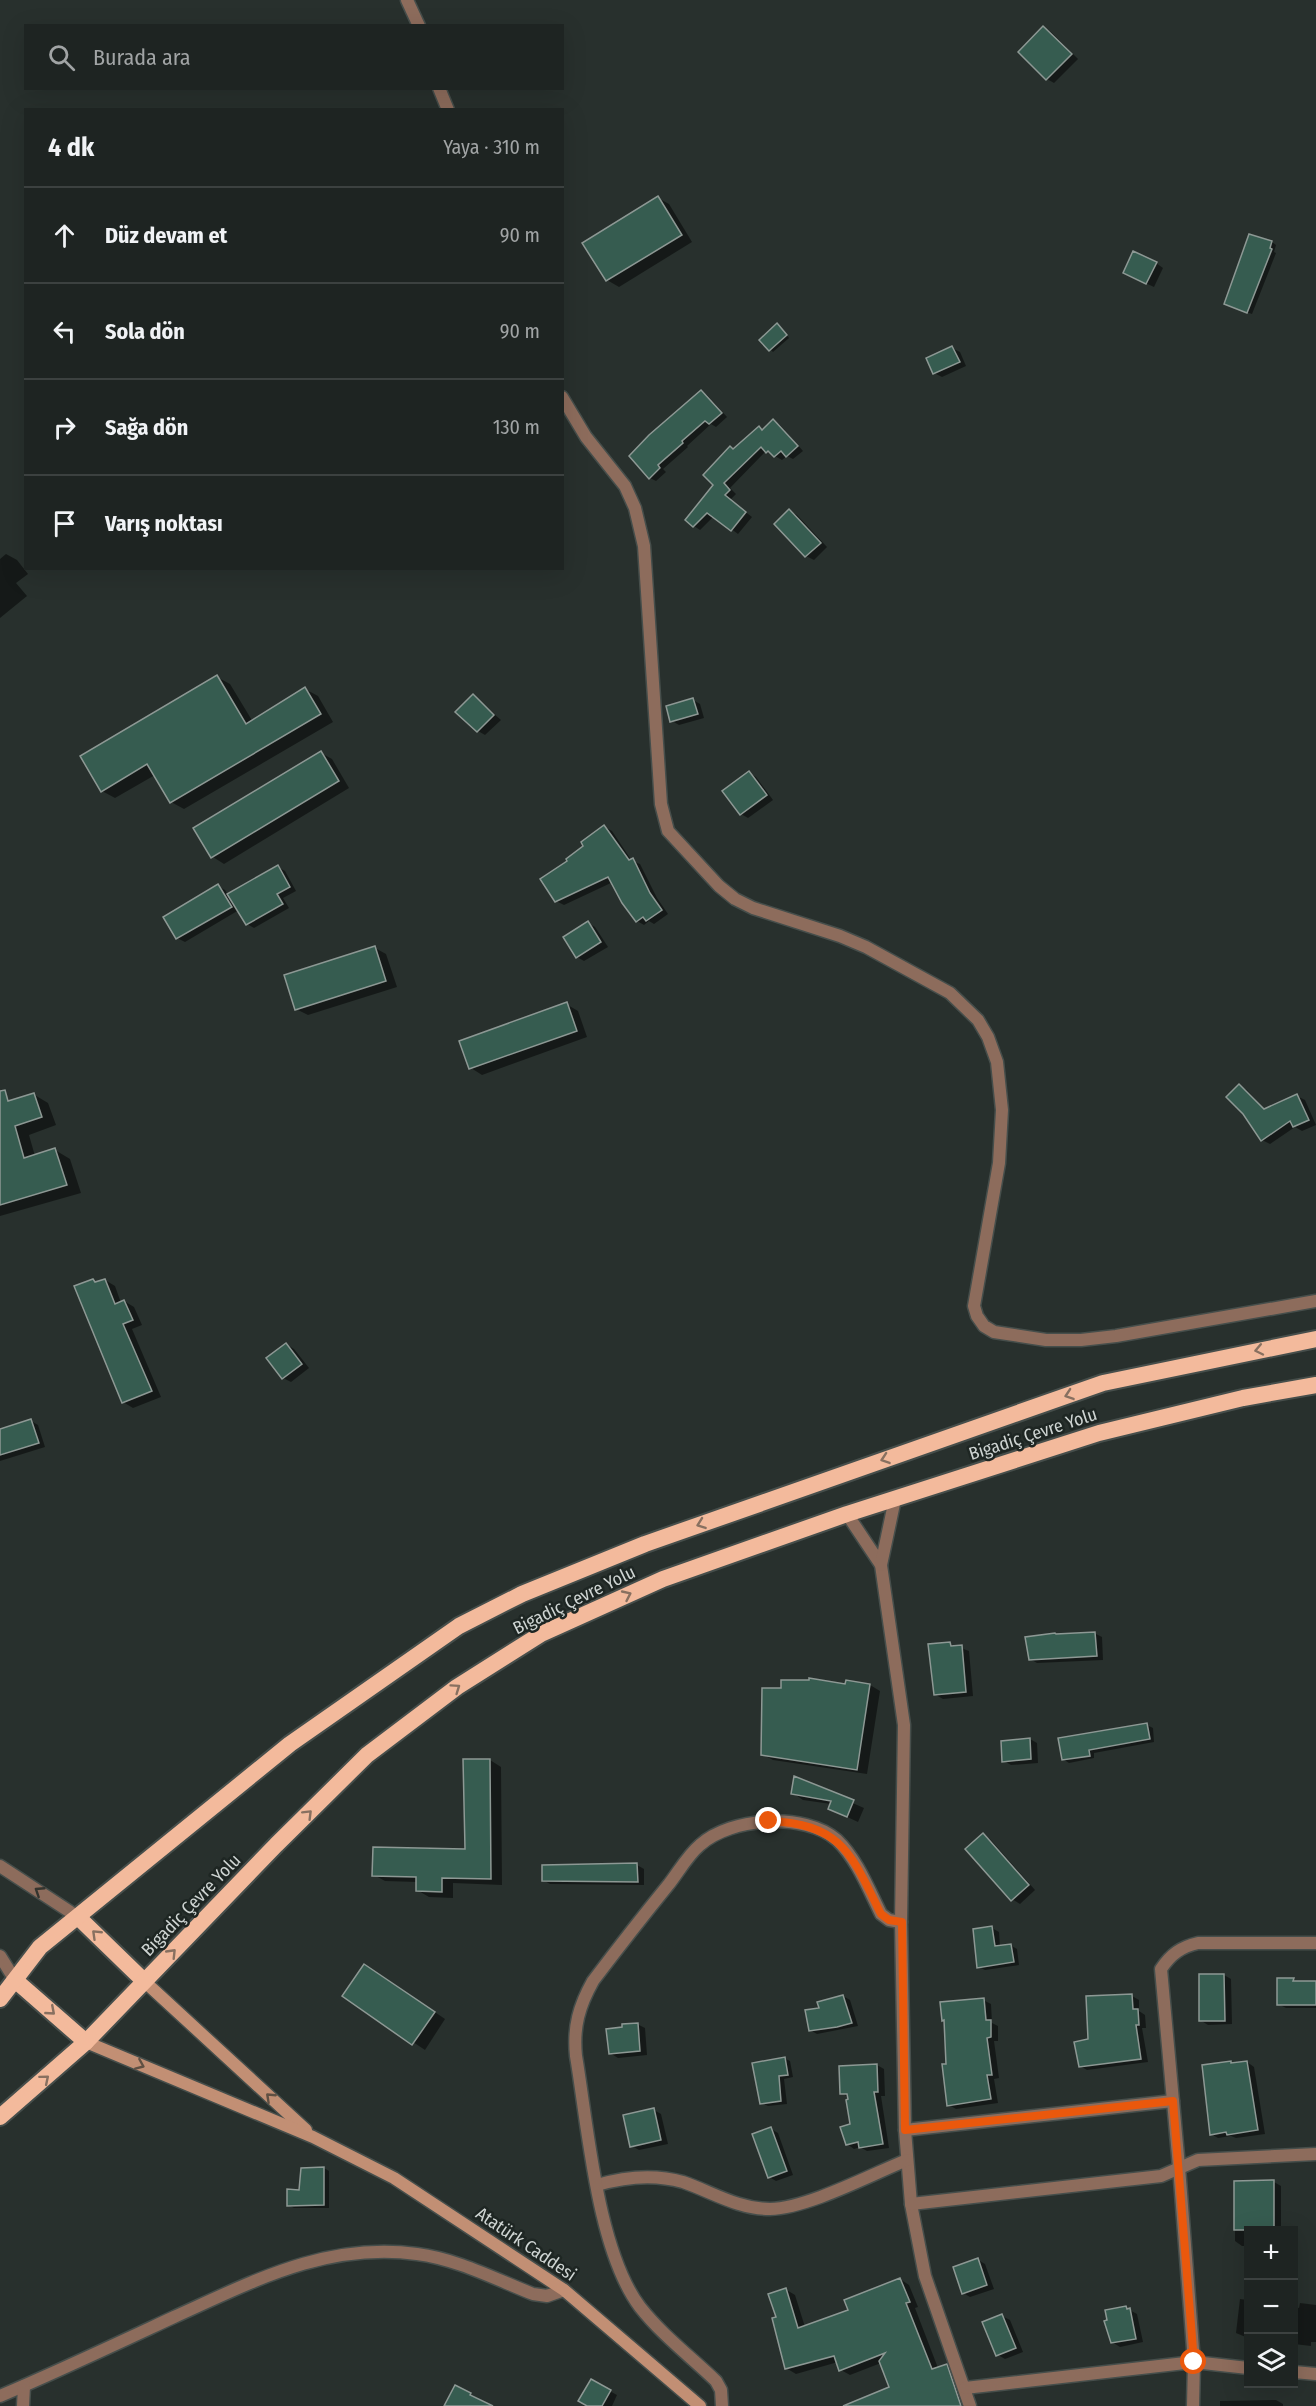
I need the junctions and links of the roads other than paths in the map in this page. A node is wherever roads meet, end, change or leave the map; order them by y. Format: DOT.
graph roads {
  1 [pos="407,0"];
  2 [pos="418,24"];
  3 [pos="440,90"];
  4 [pos="447,108"];
  5 [pos="564,400"];
  6 [pos="1316,1301"];
  7 [pos="1316,1339"];
  8 [pos="1316,1385"];
  9 [pos="895,1499"];
  10 [pos="847,1514"];
  11 [pos="881,1565"];
  12 [pos="0,1866"];
  13 [pos="78,1917"];
  14 [pos="902,1922"];
  15 [pos="1316,1943"];
  16 [pos="0,1956"];
  17 [pos="15,1980"];
  18 [pos="144,1981"];
  19 [pos="0,1998"];
  20 [pos="86,2042"];
  21 [pos="1173,2101"];
  22 [pos="0,2117"];
  23 [pos="905,2130"];
  24 [pos="314,2137"];
  25 [pos="1316,2154"];
  26 [pos="907,2160"];
  27 [pos="1179,2167"];
  28 [pos="597,2185"];
  29 [pos="910,2204"];
  30 [pos="564,2290"];
  31 [pos="1194,2362"];
  32 [pos="1244,2368"];
  33 [pos="1298,2372"];
  34 [pos="1316,2374"];
  35 [pos="24,2386"];
  36 [pos="965,2388"];
  37 [pos="0,2396"];
  38 [pos="22,2406"];
  39 [pos="700,2406"];
  40 [pos="722,2406"];
  41 [pos="970,2406"];
  42 [pos="1193,2406"];
  1 -- 2 [label="street"];
  3 -- 4 [label="street"];
  5 -- 6 [label="street"];
  7 -- 13 [label="highway, Bigadiç Çevre Yolu, one-way"];
  8 -- 9 [label="highway, Bigadiç Çevre Yolu"];
  9 -- 10 [label="highway, Bigadiç Çevre Yolu"];
  9 -- 11 [label="street"];
  10 -- 11 [label="street"];
  18 -- 10 [label="highway, Bigadiç Çevre Yolu, one-way"];
  11 -- 14 [label="street"];
  13 -- 12 [label="street, one-way"];
  13 -- 17 [label="highway, Bigadiç Çevre Yolu"];
  18 -- 13 [label="highway, one-way"];
  14 -- 23 [label="street"];
  14 -- 28 [label="street"];
  15 -- 21 [label="street"];
  16 -- 17 [label="street"];
  17 -- 19 [label="highway, Bigadiç Çevre Yolu"];
  17 -- 20 [label="highway, one-way"];
  18 -- 20 [label="highway, Bigadiç Çevre Yolu"];
  24 -- 18 [label="main road, Atatürk Caddesi, one-way"];
  22 -- 20 [label="highway, Bigadiç Çevre Yolu, one-way"];
  20 -- 24 [label="main road, Atatürk Caddesi, one-way"];
  21 -- 23 [label="street"];
  21 -- 27 [label="street"];
  23 -- 26 [label="street"];
  24 -- 30 [label="main road, Atatürk Caddesi"];
  25 -- 27 [label="street"];
  26 -- 28 [label="street"];
  26 -- 29 [label="street"];
  27 -- 29 [label="street"];
  27 -- 31 [label="street"];
  28 -- 40 [label="street"];
  29 -- 36 [label="street"];
  30 -- 35 [label="street"];
  30 -- 39 [label="main road, Atatürk Caddesi"];
  31 -- 32 [label="street"];
  31 -- 36 [label="street"];
  31 -- 42 [label="street"];
  33 -- 34 [label="street"];
  35 -- 37 [label="street"];
  35 -- 38 [label="street"];
  36 -- 41 [label="street"];
}
